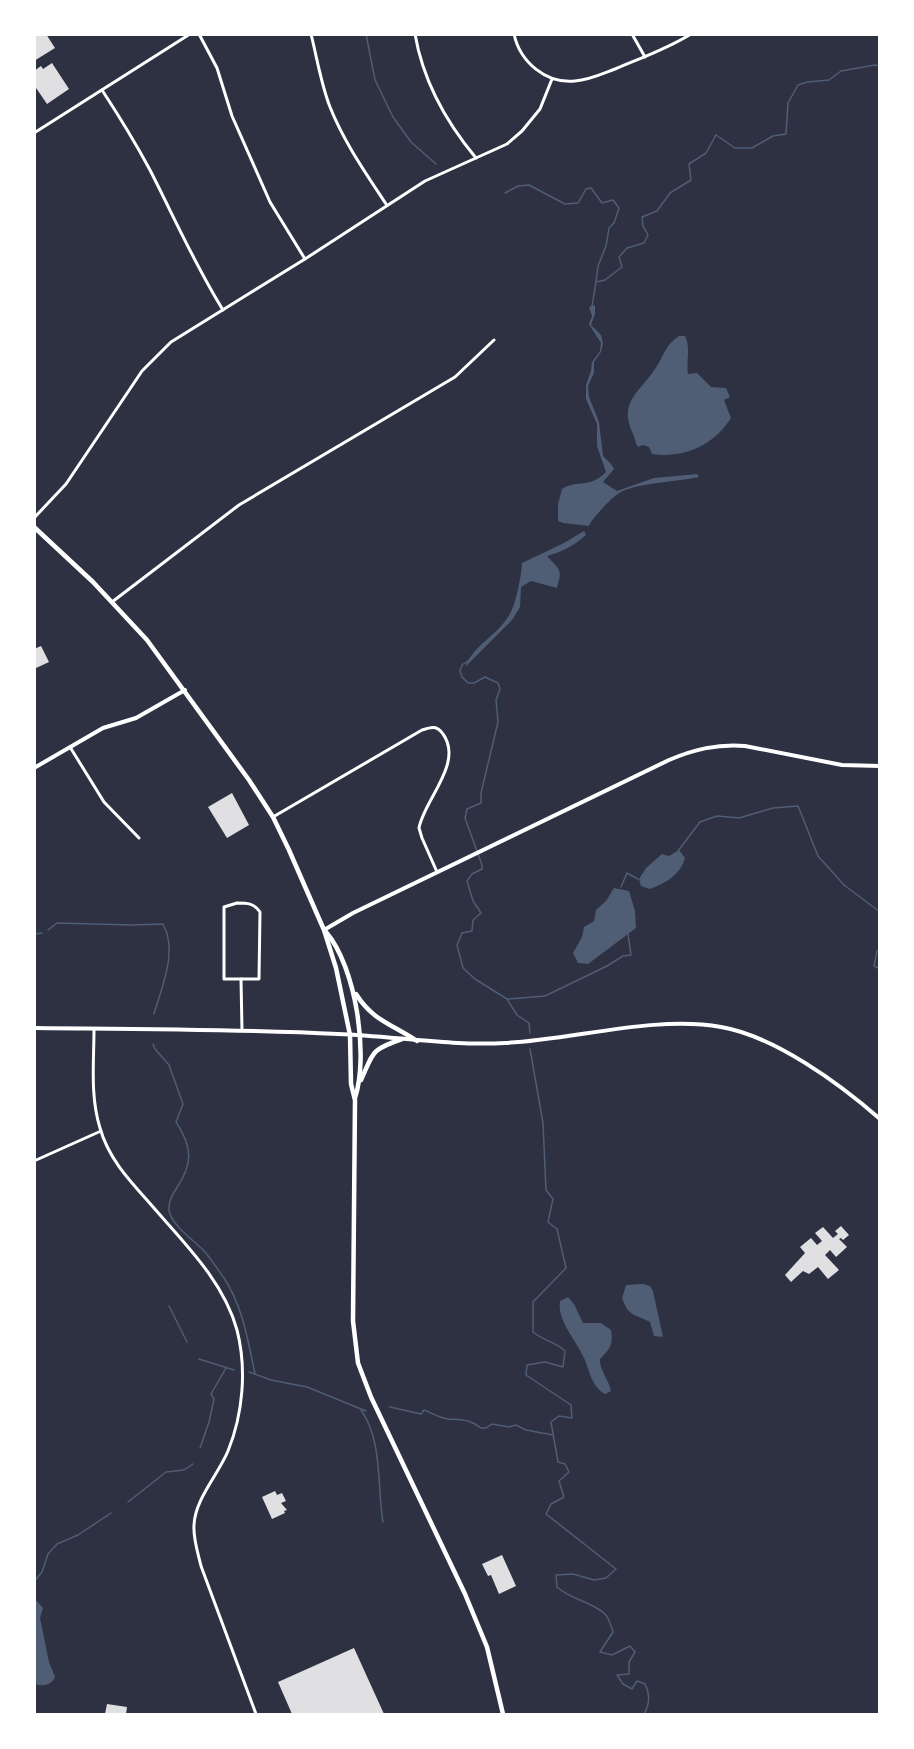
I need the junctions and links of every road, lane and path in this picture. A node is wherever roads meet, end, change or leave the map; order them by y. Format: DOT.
graph roads {
  1 [pos="190,34"];
  2 [pos="199,34"];
  3 [pos="311,34"];
  4 [pos="415,34"];
  5 [pos="514,34"];
  6 [pos="632,34"];
  7 [pos="691,34"];
  8 [pos="645,57"];
  9 [pos="552,79"];
  10 [pos="102,90"];
  11 [pos="34,133"];
  12 [pos="476,158"];
  13 [pos="387,204"];
  14 [pos="305,260"];
  15 [pos="223,310"];
  16 [pos="494,340"];
  17 [pos="34,518"];
  18 [pos="34,527"];
  19 [pos="112,602"];
  20 [pos="185,690"];
  21 [pos="70,747"];
  22 [pos="879,766"];
  23 [pos="34,768"];
  24 [pos="879,812"];
  25 [pos="273,818"];
  26 [pos="879,820"];
  27 [pos="139,838"];
  28 [pos="437,872"];
  29 [pos="324,930"];
  30 [pos="241,979"];
  31 [pos="353,991"];
  32 [pos="34,1028"];
  33 [pos="94,1029"];
  34 [pos="242,1030"];
  35 [pos="350,1035"];
  36 [pos="360,1035"];
  37 [pos="402,1039"];
  38 [pos="417,1041"];
  39 [pos="360,1083"];
  40 [pos="355,1100"];
  41 [pos="879,1119"];
  42 [pos="101,1131"];
  43 [pos="34,1161"];
  44 [pos="256,1714"];
  45 [pos="502,1714"];
  1 -- 10 [label="street"];
  2 -- 14 [label="street"];
  3 -- 13 [label="street"];
  4 -- 12 [label="street"];
  5 -- 9 [label="street"];
  6 -- 8 [label="street"];
  7 -- 8 [label="street"];
  8 -- 9 [label="street"];
  9 -- 12 [label="street"];
  10 -- 11 [label="street"];
  10 -- 15 [label="street"];
  12 -- 13 [label="street"];
  13 -- 14 [label="street"];
  14 -- 15 [label="street"];
  15 -- 17 [label="street"];
  16 -- 19 [label="street"];
  18 -- 19 [label="main road"];
  19 -- 20 [label="main road"];
  20 -- 21 [label="main road"];
  20 -- 25 [label="main road"];
  21 -- 23 [label="main road"];
  21 -- 27 [label="street"];
  22 -- 28 [label="main road"];
  24 -- 26 [label="street"];
  25 -- 28 [label="street"];
  25 -- 29 [label="main road"];
  28 -- 29 [label="main road"];
  29 -- 31 [label="main road"];
  29 -- 35 [label="main road"];
  30 -- 30 [label="street"];
  30 -- 34 [label="street"];
  31 -- 36 [label="main road"];
  31 -- 38 [label="main road"];
  32 -- 33 [label="main road"];
  33 -- 34 [label="main road"];
  33 -- 42 [label="street"];
  34 -- 35 [label="main road"];
  35 -- 36 [label="main road"];
  35 -- 40 [label="main road"];
  36 -- 37 [label="main road"];
  36 -- 39 [label="main road"];
  37 -- 38 [label="main road"];
  37 -- 39 [label="main road"];
  38 -- 41 [label="main road"];
  39 -- 40 [label="main road"];
  40 -- 45 [label="main road"];
  42 -- 43 [label="street"];
  42 -- 44 [label="street"];
}
